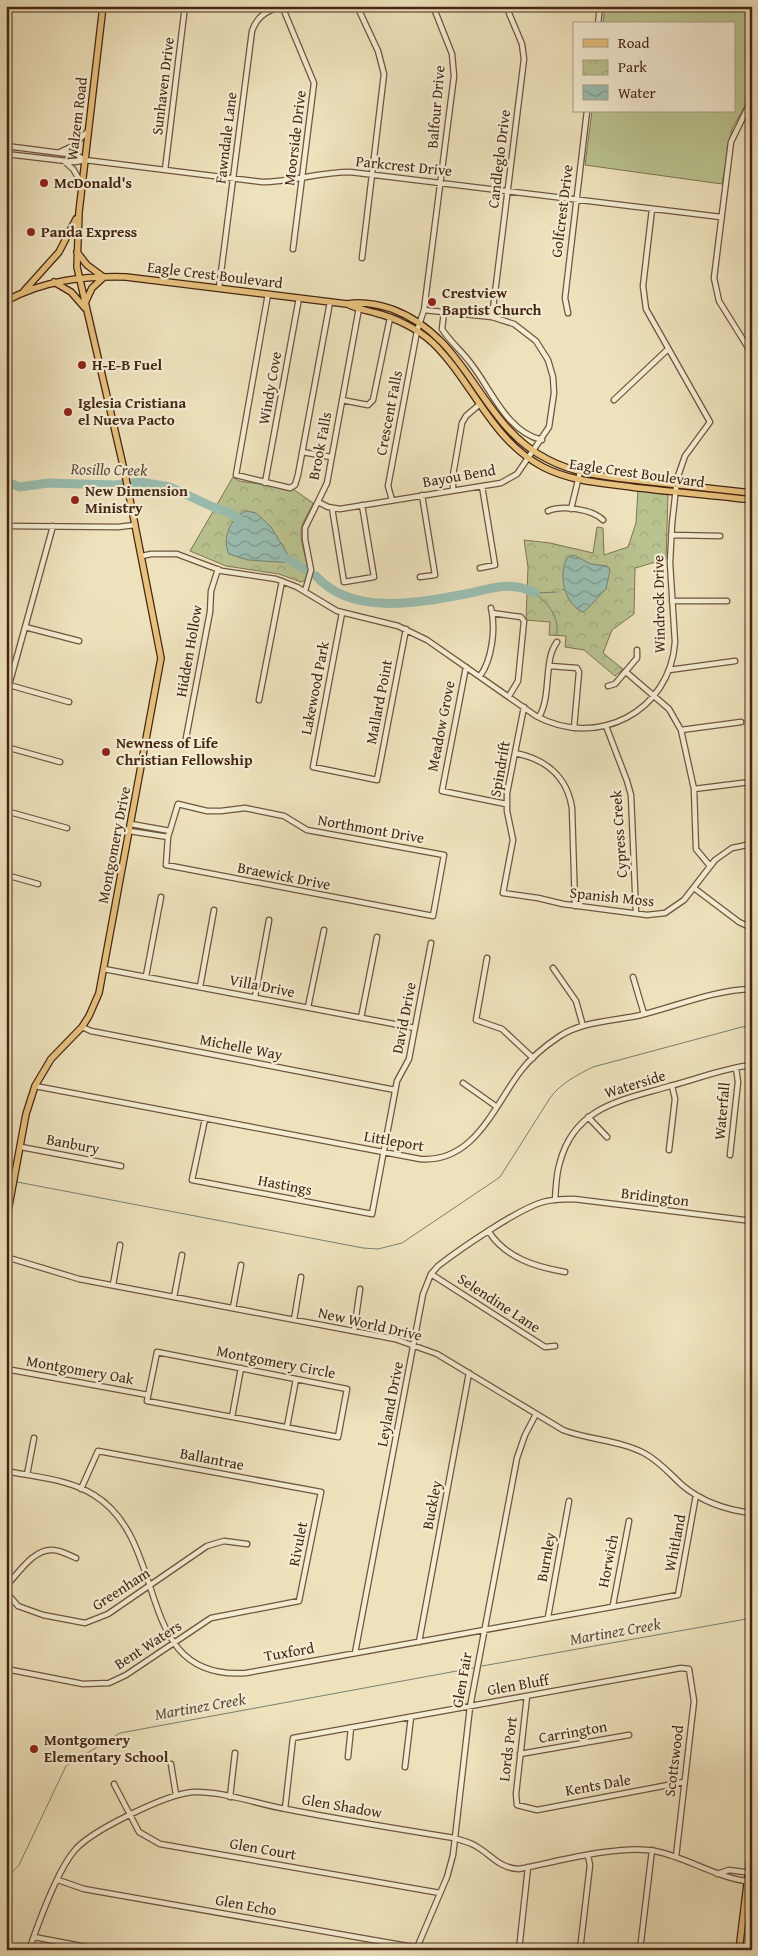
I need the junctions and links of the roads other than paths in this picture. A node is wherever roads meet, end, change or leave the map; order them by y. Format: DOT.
graph roads {
  1 [pos="103,6"];
  2 [pos="185,6"];
  3 [pos="281,6"];
  4 [pos="357,6"];
  5 [pos="433,6"];
  6 [pos="506,6"];
  7 [pos="600,6"];
  8 [pos="598,22"];
  9 [pos="752,90"];
  10 [pos="587,112"];
  11 [pos="89,130"];
  12 [pos="6,146"];
  13 [pos="58,152"];
  14 [pos="6,154"];
  15 [pos="63,160"];
  16 [pos="85,160"];
  17 [pos="165,170"];
  18 [pos="373,175"];
  19 [pos="302,177"];
  20 [pos="233,178"];
  21 [pos="441,182"];
  22 [pos="82,186"];
  23 [pos="507,191"];
  24 [pos="576,199"];
  25 [pos="652,209"];
  26 [pos="79,212"];
  27 [pos="721,217"];
  28 [pos="294,249"];
  29 [pos="76,251"];
  30 [pos="362,258"];
  31 [pos="103,276"];
  32 [pos="79,278"];
  33 [pos="54,282"];
  34 [pos="220,288"];
  35 [pos="24,291"];
  36 [pos="268,294"];
  37 [pos="299,298"];
  38 [pos="6,301"];
  39 [pos="360,301"];
  40 [pos="330,302"];
  41 [pos="348,304"];
  42 [pos="86,306"];
  43 [pos="359,310"];
  44 [pos="424,310"];
  45 [pos="444,312"];
  46 [pos="568,313"];
  47 [pos="492,317"];
  48 [pos="390,318"];
  49 [pos="420,323"];
  50 [pos="417,330"];
  51 [pos="667,350"];
  52 [pos="752,354"];
  53 [pos="342,400"];
  54 [pos="614,400"];
  55 [pos="480,404"];
  56 [pos="542,440"];
  57 [pos="302,452"];
  58 [pos="534,452"];
  59 [pos="331,458"];
  60 [pos="530,458"];
  61 [pos="580,472"];
  62 [pos="578,480"];
  63 [pos="265,483"];
  64 [pos="677,485"];
  65 [pos="482,486"];
  66 [pos="453,490"];
  67 [pos="750,492"];
  68 [pos="676,493"];
  69 [pos="422,495"];
  70 [pos="737,498"];
  71 [pos="392,500"];
  72 [pos="752,500"];
  73 [pos="318,502"];
  74 [pos="362,505"];
  75 [pos="752,505"];
  76 [pos="332,508"];
  77 [pos="571,509"];
  78 [pos="548,511"];
  79 [pos="603,520"];
  80 [pos="135,525"];
  81 [pos="6,526"];
  82 [pos="53,526"];
  83 [pos="671,535"];
  84 [pos="720,536"];
  85 [pos="142,556"];
  86 [pos="480,568"];
  87 [pos="218,569"];
  88 [pos="420,577"];
  89 [pos="282,581"];
  90 [pos="305,591"];
  91 [pos="672,601"];
  92 [pos="727,601"];
  93 [pos="342,613"];
  94 [pos="25,627"];
  95 [pos="406,629"];
  96 [pos="78,641"];
  97 [pos="557,642"];
  98 [pos="637,650"];
  99 [pos="735,661"];
  100 [pos="466,666"];
  101 [pos="550,666"];
  102 [pos="669,670"];
  103 [pos="626,672"];
  104 [pos="480,676"];
  105 [pos="9,685"];
  106 [pos="608,686"];
  107 [pos="654,695"];
  108 [pos="6,696"];
  109 [pos="509,696"];
  110 [pos="259,700"];
  111 [pos="69,702"];
  112 [pos="524,707"];
  113 [pos="539,717"];
  114 [pos="741,722"];
  115 [pos="606,726"];
  116 [pos="574,728"];
  117 [pos="681,730"];
  118 [pos="186,738"];
  119 [pos="6,748"];
  120 [pos="515,753"];
  121 [pos="60,762"];
  122 [pos="377,780"];
  123 [pos="750,782"];
  124 [pos="694,789"];
  125 [pos="506,804"];
  126 [pos="6,811"];
  127 [pos="131,824"];
  128 [pos="67,828"];
  129 [pos="130,831"];
  130 [pos="170,831"];
  131 [pos="168,837"];
  132 [pos="752,844"];
  133 [pos="710,866"];
  134 [pos="6,875"];
  135 [pos="38,884"];
  136 [pos="694,888"];
  137 [pos="503,893"];
  138 [pos="161,897"];
  139 [pos="575,906"];
  140 [pos="214,910"];
  141 [pos="636,913"];
  142 [pos="433,916"];
  143 [pos="270,920"];
  144 [pos="752,928"];
  145 [pos="324,930"];
  146 [pos="377,937"];
  147 [pos="431,943"];
  148 [pos="487,958"];
  149 [pos="553,968"];
  150 [pos="104,969"];
  151 [pos="146,976"];
  152 [pos="633,976"];
  153 [pos="200,987"];
  154 [pos="752,989"];
  155 [pos="256,997"];
  156 [pos="308,1008"];
  157 [pos="644,1014"];
  158 [pos="361,1018"];
  159 [pos="583,1026"];
  160 [pos="82,1028"];
  161 [pos="415,1028"];
  162 [pos="532,1058"];
  163 [pos="752,1065"];
  164 [pos="736,1068"];
  165 [pos="463,1083"];
  166 [pos="35,1086"];
  167 [pos="672,1086"];
  168 [pos="395,1090"];
  169 [pos="497,1107"];
  170 [pos="588,1117"];
  171 [pos="205,1119"];
  172 [pos="607,1137"];
  173 [pos="20,1147"];
  174 [pos="669,1150"];
  175 [pos="384,1153"];
  176 [pos="730,1155"];
  177 [pos="121,1166"];
  178 [pos="555,1200"];
  179 [pos="372,1214"];
  180 [pos="752,1221"];
  181 [pos="6,1222"];
  182 [pos="489,1232"];
  183 [pos="120,1245"];
  184 [pos="182,1255"];
  185 [pos="6,1258"];
  186 [pos="242,1265"];
  187 [pos="565,1272"];
  188 [pos="431,1274"];
  189 [pos="301,1277"];
  190 [pos="113,1285"];
  191 [pos="360,1288"];
  192 [pos="174,1297"];
  193 [pos="233,1308"];
  194 [pos="294,1320"];
  195 [pos="354,1331"];
  196 [pos="414,1345"];
  197 [pos="555,1346"];
  198 [pos="242,1368"];
  199 [pos="6,1369"];
  200 [pos="470,1374"];
  201 [pos="296,1379"];
  202 [pos="148,1395"];
  203 [pos="536,1414"];
  204 [pos="232,1417"];
  205 [pos="287,1427"];
  206 [pos="34,1438"];
  207 [pos="6,1471"];
  208 [pos="26,1475"];
  209 [pos="81,1489"];
  210 [pos="321,1492"];
  211 [pos="696,1495"];
  212 [pos="569,1502"];
  213 [pos="752,1513"];
  214 [pos="629,1521"];
  215 [pos="247,1544"];
  216 [pos="76,1558"];
  217 [pos="6,1586"];
  218 [pos="151,1586"];
  219 [pos="6,1592"];
  220 [pos="678,1595"];
  221 [pos="300,1601"];
  222 [pos="613,1605"];
  223 [pos="548,1617"];
  224 [pos="484,1629"];
  225 [pos="419,1642"];
  226 [pos="173,1644"];
  227 [pos="355,1653"];
  228 [pos="6,1669"];
  229 [pos="689,1669"];
  230 [pos="527,1696"];
  231 [pos="470,1707"];
  232 [pos="411,1717"];
  233 [pos="351,1728"];
  234 [pos="629,1734"];
  235 [pos="235,1753"];
  236 [pos="520,1754"];
  237 [pos="348,1757"];
  238 [pos="171,1764"];
  239 [pos="405,1767"];
  240 [pos="684,1782"];
  241 [pos="114,1784"];
  242 [pos="176,1795"];
  243 [pos="230,1797"];
  244 [pos="517,1805"];
  245 [pos="285,1809"];
  246 [pos="129,1816"];
  247 [pos="454,1838"];
  248 [pos="752,1843"];
  249 [pos="652,1850"];
  250 [pos="588,1856"];
  251 [pos="676,1857"];
  252 [pos="528,1867"];
  253 [pos="750,1873"];
  254 [pos="717,1874"];
  255 [pos="58,1880"];
  256 [pos="749,1882"];
  257 [pos="440,1893"];
  258 [pos="34,1937"];
  259 [pos="416,1949"];
  260 [pos="29,1950"];
  261 [pos="102,1950"];
  262 [pos="430,1950"];
  263 [pos="519,1950"];
  264 [pos="580,1950"];
  265 [pos="640,1950"];
  266 [pos="739,1950"];
  1 -- 11 [label="main road, Walzem Road"];
  2 -- 17 [label="street, Sunhaven Drive"];
  3 -- 19 [label="street, Moorside Drive"];
  3 -- 20 [label="street, Fawndale Lane"];
  4 -- 18 [label="street"];
  5 -- 21 [label="street, Balfour Drive"];
  6 -- 23 [label="street, Candleglo Drive"];
  7 -- 8 [label="street"];
  9 -- 27 [label="street"];
  10 -- 24 [label="street, Golfcrest Drive"];
  11 -- 13 [label="street"];
  11 -- 16 [label="main road, Walzem Road"];
  12 -- 13 [label="street, Parkcrest Drive"];
  13 -- 16 [label="street, Parkcrest Drive"];
  14 -- 15 [label="street, Parkcrest Drive"];
  15 -- 16 [label="street, Parkcrest Drive"];
  15 -- 22 [label="street"];
  16 -- 17 [label="street, Parkcrest Drive"];
  16 -- 22 [label="main road, Walzem Road"];
  17 -- 20 [label="street, Parkcrest Drive"];
  18 -- 19 [label="street, Parkcrest Drive"];
  18 -- 21 [label="street, Parkcrest Drive"];
  18 -- 30 [label="street"];
  19 -- 20 [label="street, Parkcrest Drive"];
  19 -- 28 [label="street, Moorside Drive"];
  20 -- 34 [label="street, Fawndale Lane"];
  21 -- 23 [label="street, Parkcrest Drive"];
  21 -- 44 [label="street, Balfour Drive"];
  22 -- 26 [label="main road, Walzem Road"];
  23 -- 24 [label="street, Parkcrest Drive"];
  23 -- 47 [label="street, Candleglo Drive"];
  24 -- 25 [label="street, Parkcrest Drive"];
  24 -- 46 [label="street, Golfcrest Drive"];
  25 -- 27 [label="street, Parkcrest Drive"];
  25 -- 51 [label="street, Windrock Drive"];
  26 -- 29 [label="main road, Walzem Road"];
  26 -- 35 [label="main road"];
  27 -- 52 [label="street"];
  29 -- 31 [label="main road"];
  29 -- 32 [label="main road, Walzem Road"];
  31 -- 32 [label="main road, Eagle Crest Boulevard"];
  31 -- 34 [label="main road, Eagle Crest Boulevard"];
  31 -- 42 [label="main road"];
  32 -- 33 [label="main road"];
  32 -- 42 [label="main road, Montgomery Drive"];
  33 -- 35 [label="main road"];
  33 -- 42 [label="main road"];
  34 -- 36 [label="main road, Eagle Crest Boulevard"];
  35 -- 38 [label="main road"];
  36 -- 37 [label="main road, Eagle Crest Boulevard"];
  36 -- 63 [label="street"];
  37 -- 40 [label="main road, Eagle Crest Boulevard"];
  37 -- 63 [label="street, Windy Cove"];
  39 -- 41 [label="main road, Eagle Crest Boulevard"];
  39 -- 43 [label="street, Brook Falls"];
  39 -- 49 [label="main road, Eagle Crest Boulevard"];
  40 -- 41 [label="main road, Eagle Crest Boulevard"];
  40 -- 57 [label="street"];
  41 -- 43 [label="main road, Eagle Crest Boulevard"];
  42 -- 80 [label="main road, Montgomery Drive"];
  43 -- 48 [label="main road, Eagle Crest Boulevard"];
  43 -- 53 [label="street, Brook Falls"];
  44 -- 45 [label="street, Bayou Bend"];
  44 -- 49 [label="street, Balfour Drive"];
  45 -- 47 [label="street, Bayou Bend"];
  45 -- 56 [label="street"];
  47 -- 56 [label="street, Bayou Bend"];
  48 -- 50 [label="main road, Eagle Crest Boulevard"];
  48 -- 53 [label="street"];
  49 -- 50 [label="street, Balfour Drive"];
  49 -- 58 [label="main road, Eagle Crest Boulevard"];
  50 -- 55 [label="main road, Eagle Crest Boulevard"];
  50 -- 71 [label="street, Crescent Falls"];
  51 -- 54 [label="street"];
  51 -- 64 [label="street, Windrock Drive"];
  53 -- 59 [label="street, Brook Falls"];
  55 -- 60 [label="main road, Eagle Crest Boulevard"];
  55 -- 66 [label="street"];
  56 -- 58 [label="street, Bayou Bend"];
  57 -- 59 [label="street"];
  57 -- 63 [label="street"];
  58 -- 60 [label="street, Bayou Bend"];
  58 -- 61 [label="main road, Eagle Crest Boulevard"];
  59 -- 73 [label="street, Brook Falls"];
  60 -- 62 [label="main road, Eagle Crest Boulevard"];
  60 -- 65 [label="street, Bayou Bend"];
  61 -- 62 [label="street"];
  61 -- 64 [label="main road, Eagle Crest Boulevard"];
  62 -- 68 [label="main road, Eagle Crest Boulevard"];
  62 -- 77 [label="street"];
  64 -- 67 [label="main road, Eagle Crest Boulevard"];
  64 -- 68 [label="street, Windrock Drive"];
  65 -- 66 [label="street, Bayou Bend"];
  65 -- 86 [label="street"];
  66 -- 69 [label="street, Bayou Bend"];
  68 -- 70 [label="main road, Eagle Crest Boulevard"];
  68 -- 83 [label="street, Windrock Drive"];
  69 -- 71 [label="street, Bayou Bend"];
  69 -- 88 [label="street"];
  70 -- 72 [label="main road, Eagle Crest Boulevard"];
  70 -- 75 [label="main road"];
  71 -- 74 [label="street, Bayou Bend"];
  73 -- 76 [label="street, Bayou Bend"];
  73 -- 90 [label="street, Brook Falls"];
  74 -- 76 [label="street, Bayou Bend"];
  74 -- 76 [label="street"];
  77 -- 78 [label="street"];
  77 -- 79 [label="street"];
  80 -- 82 [label="street"];
  80 -- 85 [label="main road, Montgomery Drive"];
  81 -- 82 [label="street"];
  82 -- 94 [label="street"];
  83 -- 84 [label="street"];
  83 -- 91 [label="street, Windrock Drive"];
  85 -- 87 [label="street, Windrock Drive"];
  85 -- 127 [label="main road, Montgomery Drive"];
  87 -- 89 [label="street, Windrock Drive"];
  87 -- 118 [label="street, Hidden Hollow"];
  89 -- 90 [label="street, Windrock Drive"];
  89 -- 110 [label="street"];
  90 -- 93 [label="street, Windrock Drive"];
  91 -- 92 [label="street"];
  91 -- 102 [label="street, Windrock Drive"];
  93 -- 95 [label="street, Windrock Drive"];
  93 -- 122 [label="street, Lakewood Park"];
  94 -- 96 [label="street"];
  94 -- 105 [label="street"];
  95 -- 100 [label="street, Windrock Drive"];
  95 -- 122 [label="street, Mallard Point"];
  97 -- 101 [label="street"];
  98 -- 103 [label="street"];
  99 -- 102 [label="street"];
  100 -- 104 [label="street, Windrock Drive"];
  100 -- 125 [label="street, Meadow Grove"];
  101 -- 113 [label="street"];
  101 -- 116 [label="street"];
  102 -- 107 [label="street, Windrock Drive"];
  103 -- 106 [label="street"];
  103 -- 107 [label="street"];
  104 -- 109 [label="street, Windrock Drive"];
  104 -- 109 [label="street, Meadow Grove"];
  105 -- 108 [label="street"];
  105 -- 111 [label="street"];
  107 -- 115 [label="street, Windrock Drive"];
  107 -- 117 [label="street"];
  109 -- 112 [label="street, Windrock Drive"];
  112 -- 113 [label="street, Windrock Drive"];
  112 -- 120 [label="street, Spindrift"];
  113 -- 116 [label="street, Windrock Drive"];
  114 -- 117 [label="street"];
  115 -- 116 [label="street, Windrock Drive"];
  115 -- 141 [label="street, Cypress Creek"];
  117 -- 124 [label="street"];
  119 -- 121 [label="street"];
  120 -- 125 [label="street, Spindrift"];
  120 -- 139 [label="street"];
  123 -- 124 [label="street"];
  124 -- 133 [label="street"];
  125 -- 137 [label="street, Spindrift"];
  126 -- 128 [label="street"];
  127 -- 129 [label="main road, Montgomery Drive"];
  127 -- 130 [label="street"];
  129 -- 131 [label="street"];
  129 -- 150 [label="main road, Montgomery Drive"];
  130 -- 131 [label="street, Braewick Drive"];
  130 -- 142 [label="street, Northmont Drive"];
  131 -- 142 [label="street, Braewick Drive"];
  132 -- 133 [label="street, Spanish Moss"];
  133 -- 136 [label="street, Spanish Moss"];
  134 -- 135 [label="street"];
  136 -- 141 [label="street, Spanish Moss"];
  136 -- 144 [label="street"];
  137 -- 139 [label="street, Spanish Moss"];
  138 -- 151 [label="street"];
  139 -- 141 [label="street, Spanish Moss"];
  140 -- 153 [label="street"];
  143 -- 155 [label="street"];
  145 -- 156 [label="street"];
  146 -- 158 [label="street"];
  147 -- 161 [label="street, David Drive"];
  148 -- 162 [label="street"];
  149 -- 159 [label="street"];
  150 -- 151 [label="street, Villa Drive"];
  150 -- 160 [label="main road, Montgomery Drive"];
  151 -- 153 [label="street, Villa Drive"];
  152 -- 157 [label="street"];
  153 -- 155 [label="street, Villa Drive"];
  154 -- 157 [label="street, Littleport"];
  155 -- 156 [label="street, Villa Drive"];
  156 -- 158 [label="street, Villa Drive"];
  157 -- 159 [label="street, Littleport"];
  158 -- 161 [label="street, Villa Drive"];
  159 -- 162 [label="street, Littleport"];
  160 -- 166 [label="main road, Montgomery Drive"];
  160 -- 168 [label="street, Michelle Way"];
  161 -- 168 [label="street, David Drive"];
  162 -- 169 [label="street, Littleport"];
  163 -- 164 [label="street, Waterside"];
  164 -- 167 [label="street, Waterside"];
  164 -- 176 [label="street, Waterfall"];
  165 -- 169 [label="street"];
  166 -- 171 [label="street, Littleport"];
  166 -- 173 [label="main road, Montgomery Drive"];
  167 -- 170 [label="street, Waterside"];
  167 -- 174 [label="street"];
  168 -- 175 [label="street, David Drive"];
  169 -- 175 [label="street, Littleport"];
  170 -- 172 [label="street"];
  170 -- 178 [label="street, Waterside"];
  171 -- 175 [label="street, Littleport"];
  171 -- 179 [label="street, Hastings"];
  173 -- 177 [label="street, Banbury"];
  173 -- 181 [label="main road, Montgomery Drive"];
  175 -- 179 [label="street, David Drive"];
  178 -- 180 [label="street, Bridington"];
  178 -- 182 [label="street, Leyland Drive"];
  182 -- 187 [label="street"];
  182 -- 188 [label="street, Leyland Drive"];
  183 -- 190 [label="street"];
  184 -- 192 [label="street"];
  185 -- 190 [label="street, New World Drive"];
  186 -- 193 [label="street"];
  188 -- 196 [label="street, Leyland Drive"];
  188 -- 197 [label="street, Selendine Lane"];
  189 -- 194 [label="street"];
  190 -- 192 [label="street, New World Drive"];
  191 -- 195 [label="street"];
  192 -- 193 [label="street, New World Drive"];
  193 -- 194 [label="street, New World Drive"];
  194 -- 195 [label="street, New World Drive"];
  195 -- 196 [label="street, New World Drive"];
  196 -- 200 [label="street, New World Drive"];
  196 -- 227 [label="street, Leyland Drive"];
  198 -- 201 [label="street, Montgomery Circle"];
  198 -- 202 [label="street, Montgomery Circle"];
  198 -- 204 [label="street"];
  199 -- 202 [label="street, Montgomery Oak"];
  200 -- 203 [label="street, New World Drive"];
  200 -- 225 [label="street, Buckley"];
  201 -- 205 [label="street"];
  201 -- 205 [label="street, Montgomery Circle"];
  202 -- 204 [label="street, Montgomery Circle"];
  203 -- 211 [label="street, New World Drive"];
  203 -- 224 [label="street, Glen Fair"];
  204 -- 205 [label="street, Montgomery Circle"];
  206 -- 208 [label="street"];
  207 -- 208 [label="street, Tuxford"];
  208 -- 209 [label="street, Tuxford"];
  209 -- 210 [label="street, Ballantrae"];
  209 -- 218 [label="street, Tuxford"];
  210 -- 221 [label="street, Rivulet"];
  211 -- 213 [label="street, New World Drive"];
  211 -- 220 [label="street, Whitland"];
  212 -- 223 [label="street, Burnley"];
  214 -- 222 [label="street, Horwich"];
  215 -- 218 [label="street, Greenham"];
  216 -- 217 [label="street"];
  218 -- 219 [label="street, Greenham"];
  218 -- 226 [label="street, Tuxford"];
  220 -- 222 [label="street, Tuxford"];
  221 -- 226 [label="street, Bent Waters"];
  222 -- 223 [label="street, Tuxford"];
  223 -- 224 [label="street, Tuxford"];
  224 -- 225 [label="street, Tuxford"];
  224 -- 231 [label="street, Glen Fair"];
  225 -- 227 [label="street, Tuxford"];
  226 -- 227 [label="street, Tuxford"];
  226 -- 228 [label="street, Bent Waters"];
  229 -- 230 [label="street, Glen Bluff"];
  229 -- 240 [label="street, Scottswood"];
  230 -- 231 [label="street, Glen Bluff"];
  230 -- 236 [label="street, Lords Port"];
  231 -- 232 [label="street, Glen Bluff"];
  231 -- 247 [label="street, Glen Fair"];
  232 -- 233 [label="street, Glen Bluff"];
  232 -- 239 [label="street"];
  233 -- 237 [label="street"];
  233 -- 245 [label="street, Glen Bluff"];
  234 -- 236 [label="street, Carrington"];
  235 -- 243 [label="street"];
  236 -- 244 [label="street, Lords Port"];
  238 -- 242 [label="street"];
  240 -- 244 [label="street, Kents Dale"];
  240 -- 251 [label="street, Scottswood"];
  241 -- 246 [label="street, Glen Court"];
  242 -- 243 [label="street, Glen Shadow"];
  242 -- 246 [label="street, Glen Shadow"];
  243 -- 245 [label="street, Glen Shadow"];
  245 -- 247 [label="street, Glen Shadow"];
  246 -- 255 [label="street, Glen Shadow"];
  246 -- 257 [label="street, Glen Court"];
  247 -- 252 [label="street, Glen Shadow"];
  247 -- 257 [label="street, Glen Fair"];
  248 -- 253 [label="main road"];
  249 -- 250 [label="street, Glen Shadow"];
  249 -- 251 [label="street, Glen Shadow"];
  249 -- 265 [label="street"];
  250 -- 252 [label="street, Glen Shadow"];
  250 -- 264 [label="street"];
  251 -- 254 [label="street, Glen Shadow"];
  252 -- 263 [label="street"];
  253 -- 254 [label="street, Glen Shadow"];
  253 -- 256 [label="main road"];
  254 -- 256 [label="street, Glen Shadow"];
  255 -- 258 [label="street, Glen Shadow"];
  255 -- 259 [label="street, Glen Echo"];
  256 -- 266 [label="main road"];
  257 -- 259 [label="street, Glen Fair"];
  258 -- 260 [label="street, Glen Shadow"];
  258 -- 261 [label="street"];
  259 -- 262 [label="street, Glen Echo"];
}
